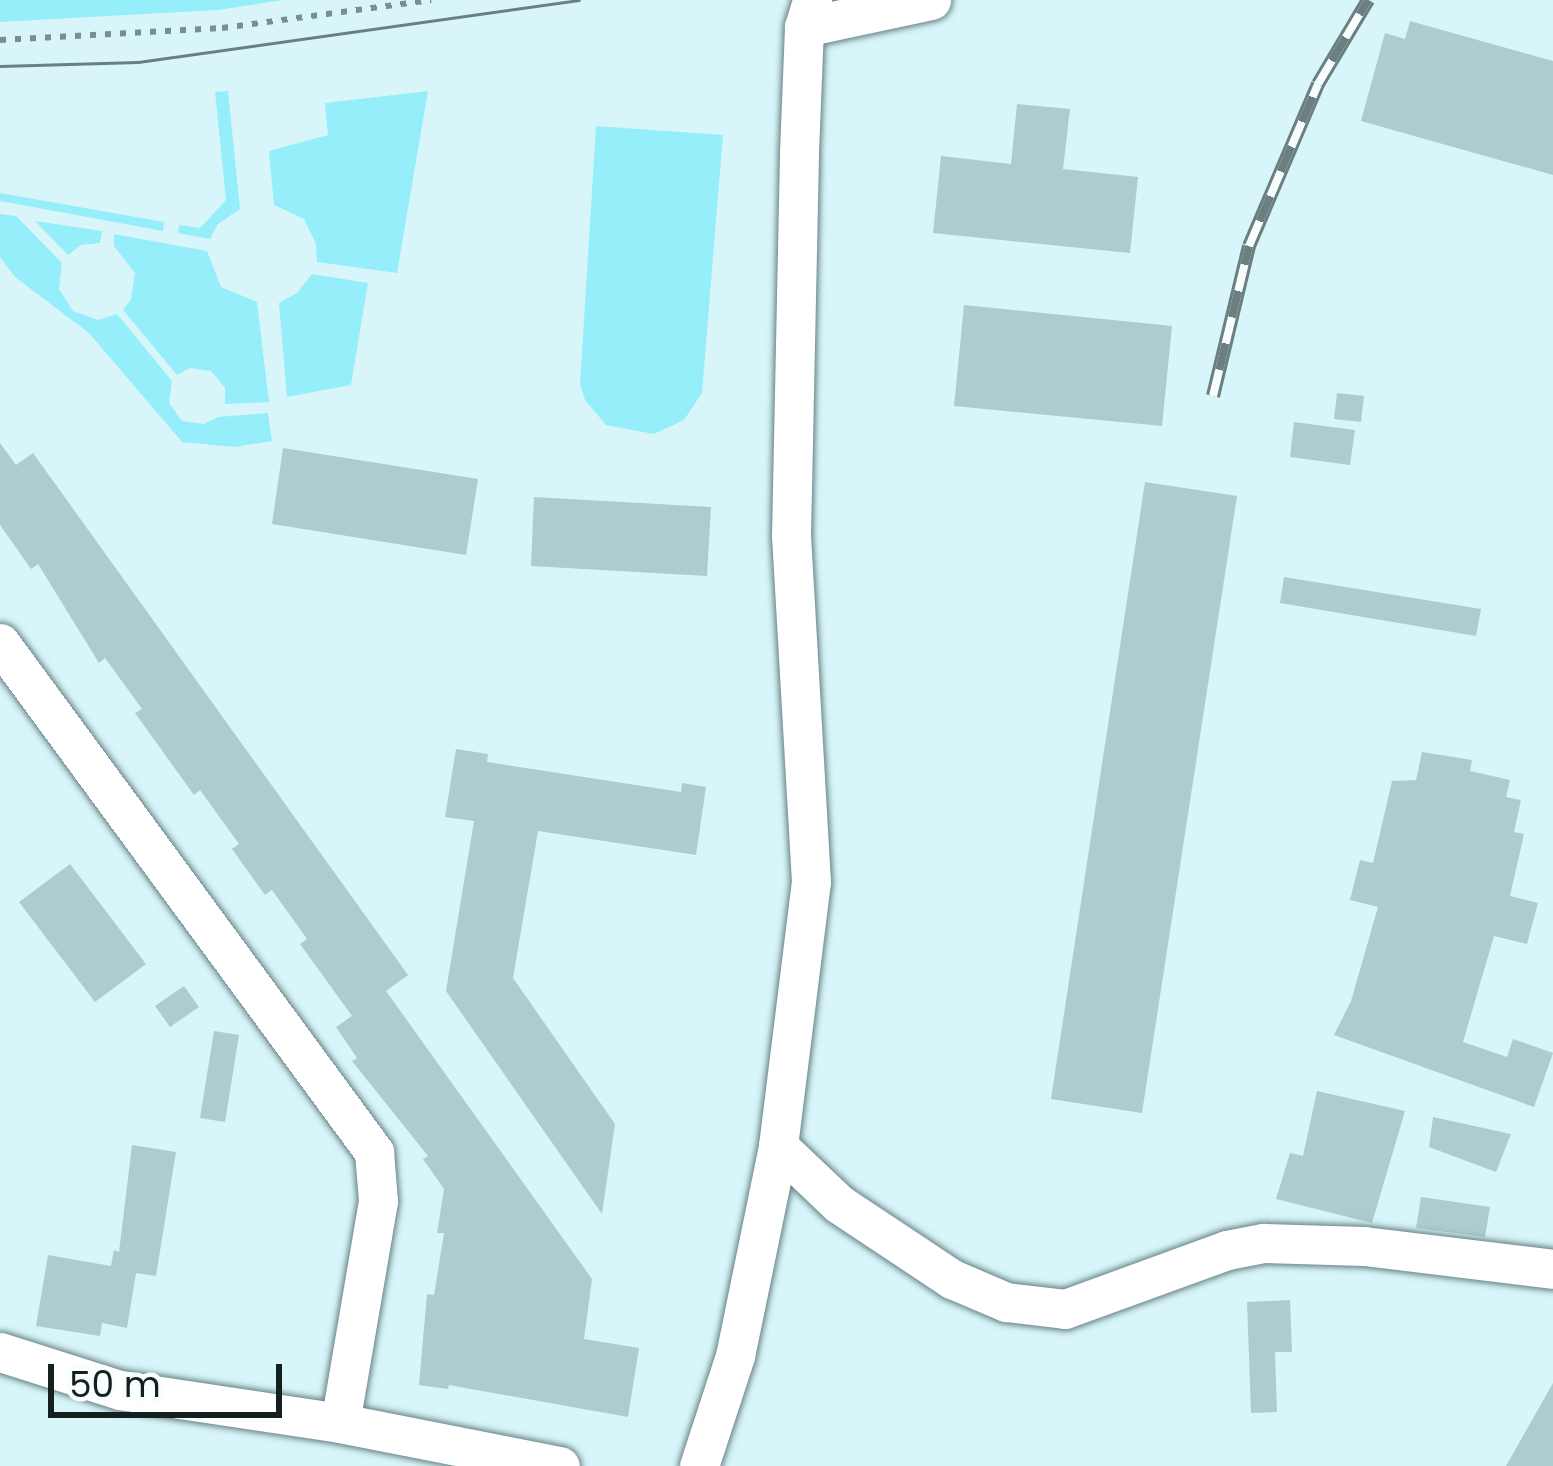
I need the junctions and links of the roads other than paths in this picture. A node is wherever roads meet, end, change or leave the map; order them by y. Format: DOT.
graph roads {
  1 [pos="931,0"];
  2 [pos="808,14"];
  3 [pos="0,643"];
  4 [pos="778,1145"];
  5 [pos="1553,1269"];
  6 [pos="0,1352"];
  7 [pos="340,1423"];
  8 [pos="560,1466"];
  9 [pos="699,1466"];
  1 -- 2 [label="street"];
  2 -- 4 [label="street"];
  3 -- 7 [label="street"];
  4 -- 5 [label="street"];
  4 -- 9 [label="street"];
  6 -- 7 [label="street"];
  7 -- 8 [label="street"];
}
